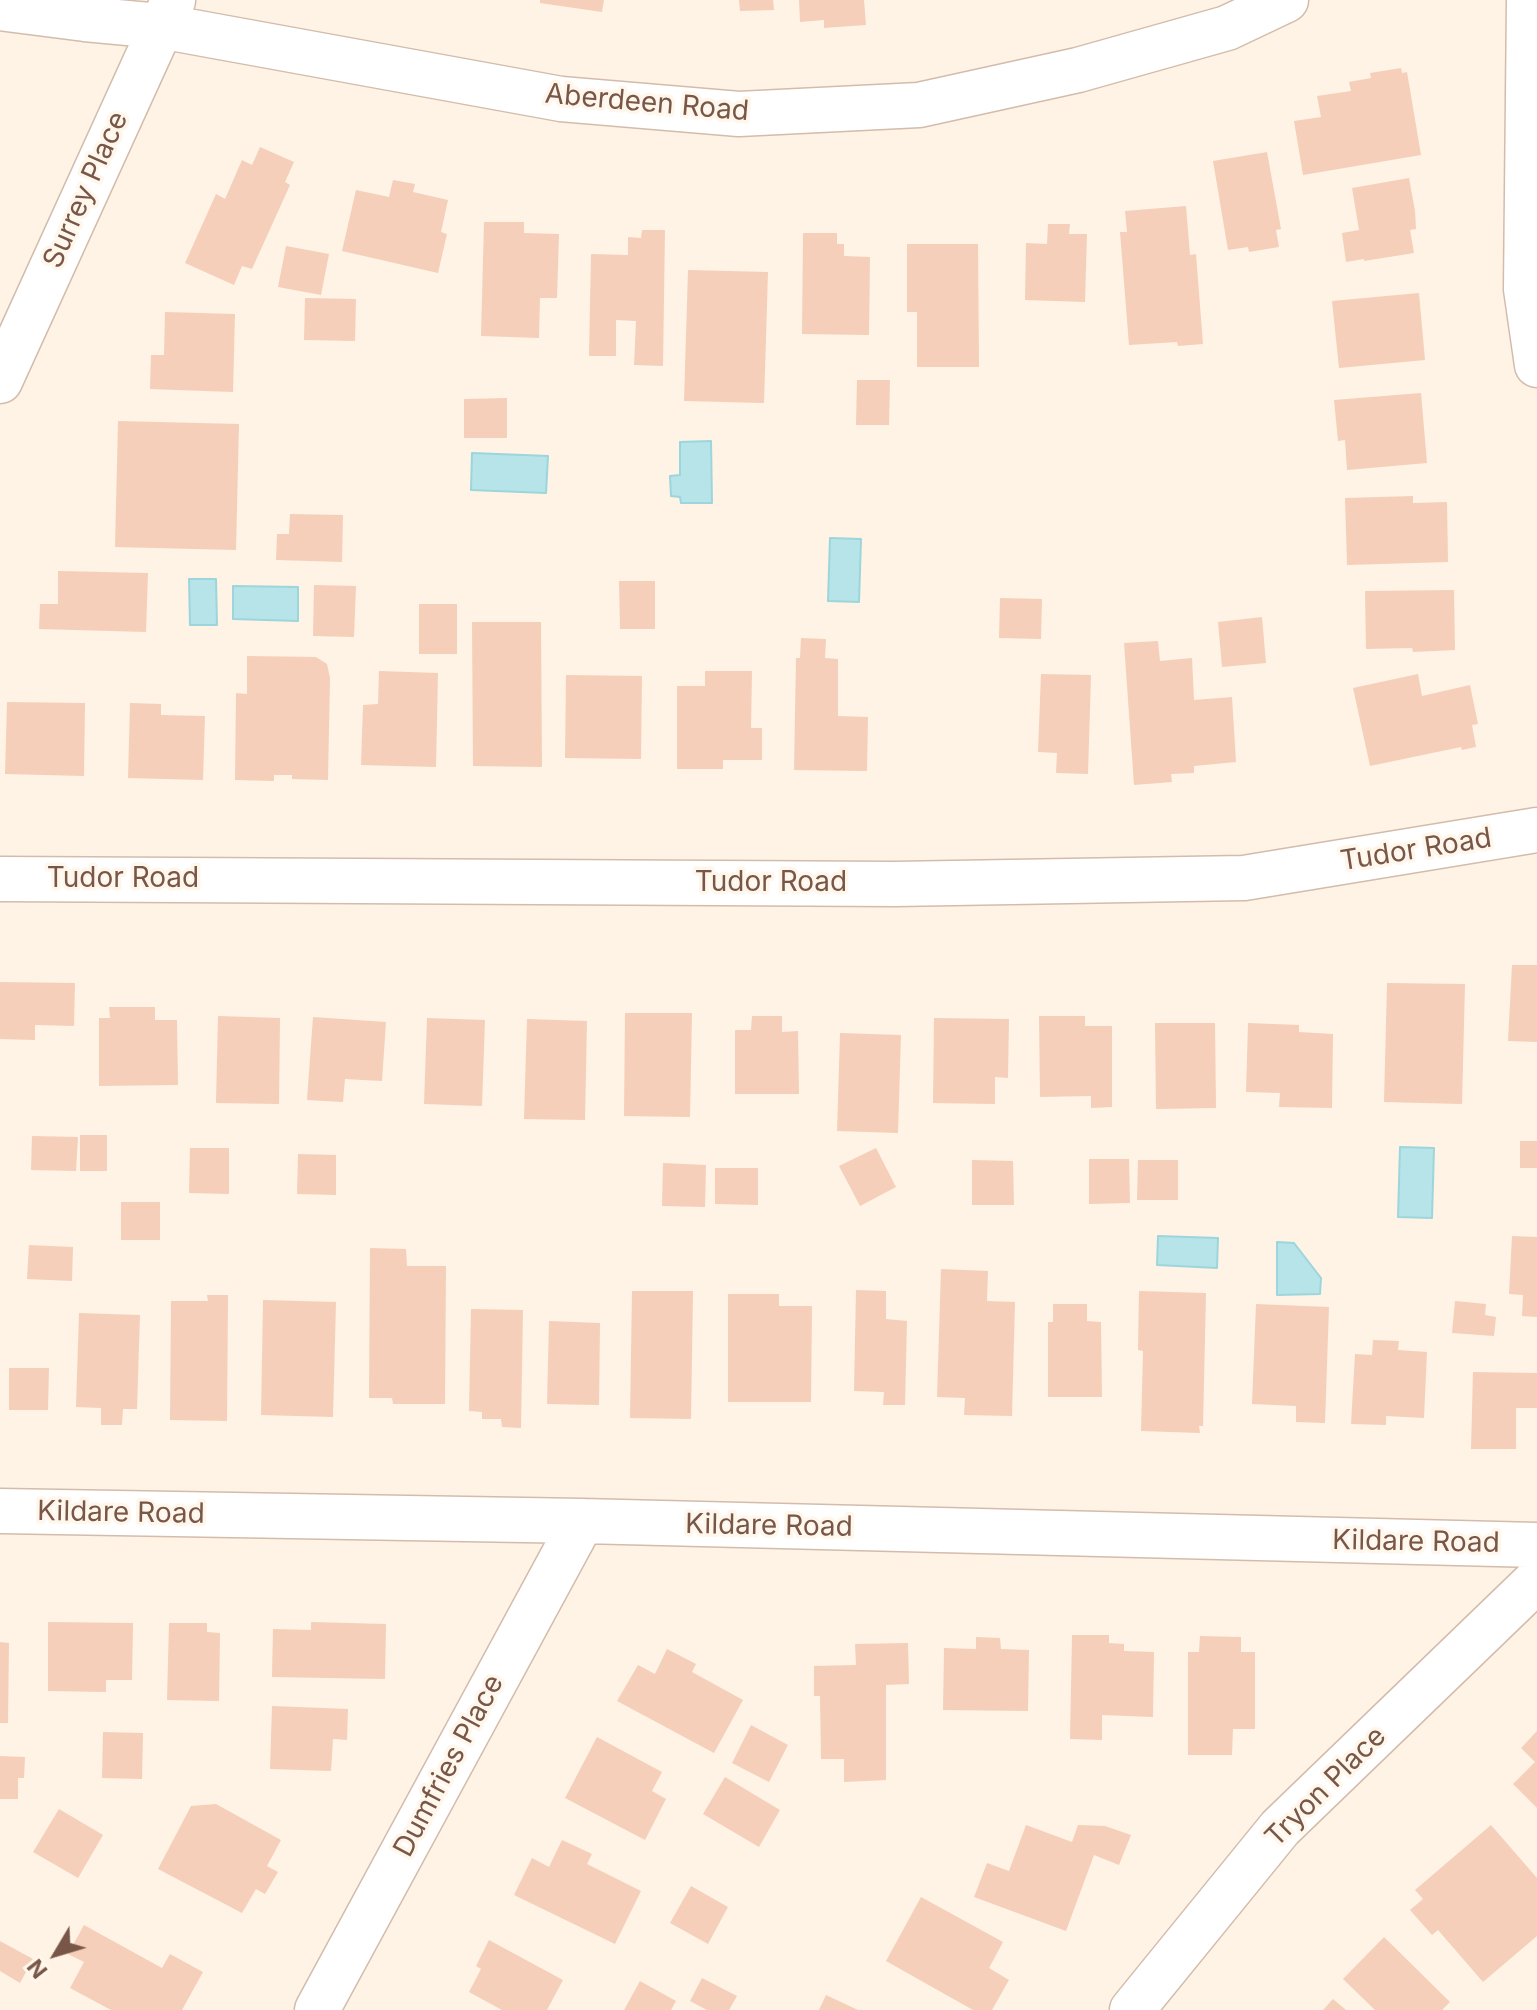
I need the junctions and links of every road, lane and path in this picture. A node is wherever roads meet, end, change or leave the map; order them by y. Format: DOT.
graph roads {
  1 [pos="1286,0"];
  2 [pos="1529,0"];
  3 [pos="0,8"];
  4 [pos="166,13"];
  5 [pos="1537,365"];
  6 [pos="0,381"];
  7 [pos="1537,830"];
  8 [pos="0,879"];
  9 [pos="0,1511"];
  10 [pos="582,1521"];
  11 [pos="1537,1545"];
  12 [pos="1537,1580"];
  13 [pos="317,2010"];
  14 [pos="1132,2010"];
  1 -- 4 [label="street, Aberdeen Road"];
  2 -- 5 [label="street"];
  3 -- 4 [label="street, Aberdeen Road"];
  4 -- 6 [label="street, Surrey Place"];
  7 -- 8 [label="street, Tudor Road"];
  9 -- 10 [label="street, Kildare Road"];
  10 -- 11 [label="street, Kildare Road"];
  10 -- 13 [label="street, Dumfries Place"];
  12 -- 14 [label="street, Tryon Place"];
}
